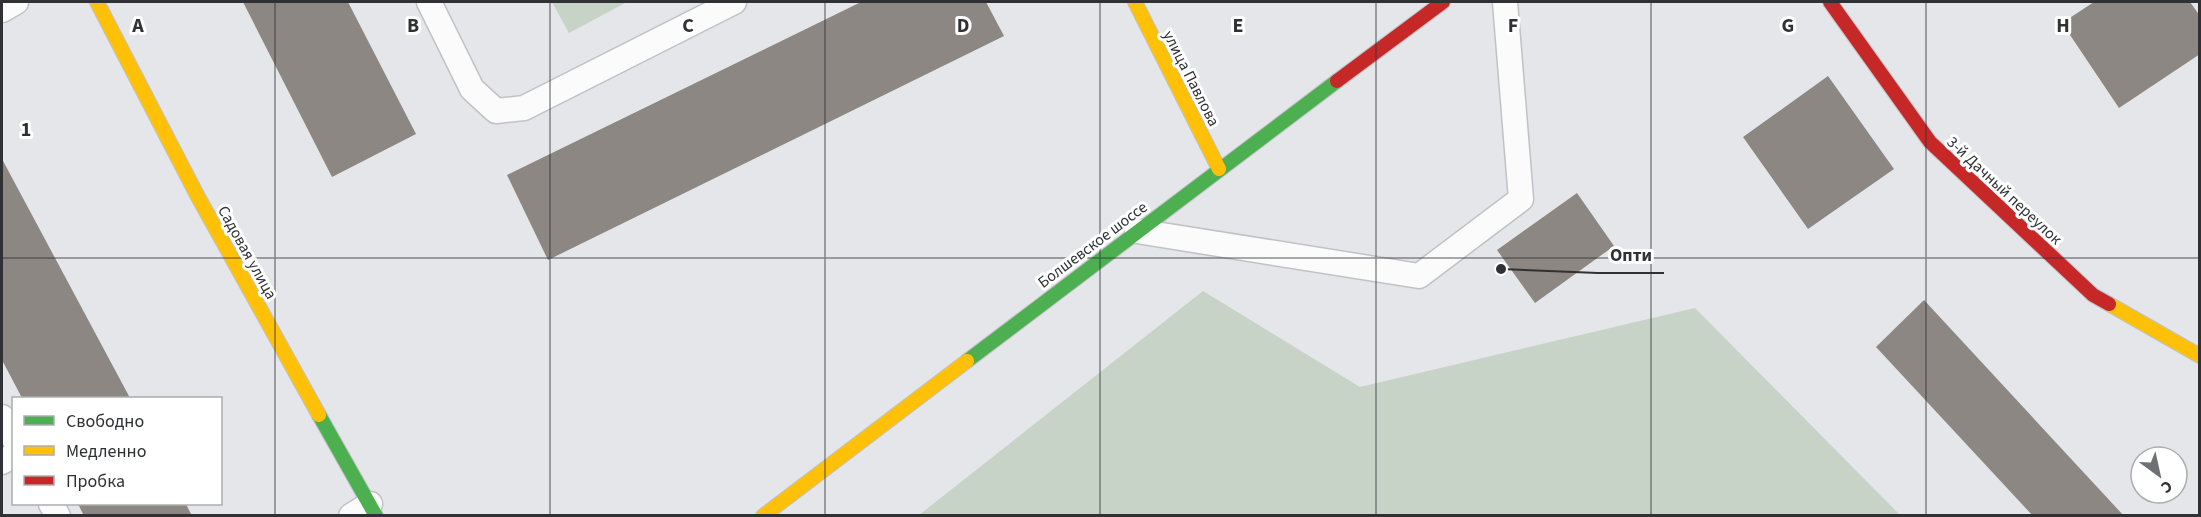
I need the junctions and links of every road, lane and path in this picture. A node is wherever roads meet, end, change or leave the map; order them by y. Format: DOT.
graph roads {
  1 [pos="15,2"];
  2 [pos="97,2"];
  3 [pos="429,2"];
  4 [pos="734,2"];
  5 [pos="1135,2"];
  6 [pos="1443,2"];
  7 [pos="1505,2"];
  8 [pos="1830,2"];
  9 [pos="2,10"];
  10 [pos="1219,169"];
  11 [pos="1137,231"];
  12 [pos="2199,356"];
  13 [pos="2,417"];
  14 [pos="12,435"];
  15 [pos="366,512"];
  16 [pos="763,516"];
  1 -- 9 [label="lane"];
  2 -- 15 [label="street, Садовая улица"];
  3 -- 4 [label="lane"];
  5 -- 10 [label="street, улица Павлова"];
  6 -- 10 [label="street, Болшевское шоссе"];
  7 -- 11 [label="lane"];
  8 -- 12 [label="street, 3-й Дачный переулок"];
  10 -- 11 [label="street, Болшевское шоссе"];
  11 -- 16 [label="street, Болшевское шоссе"];
  13 -- 14 [label="lane"];
}
